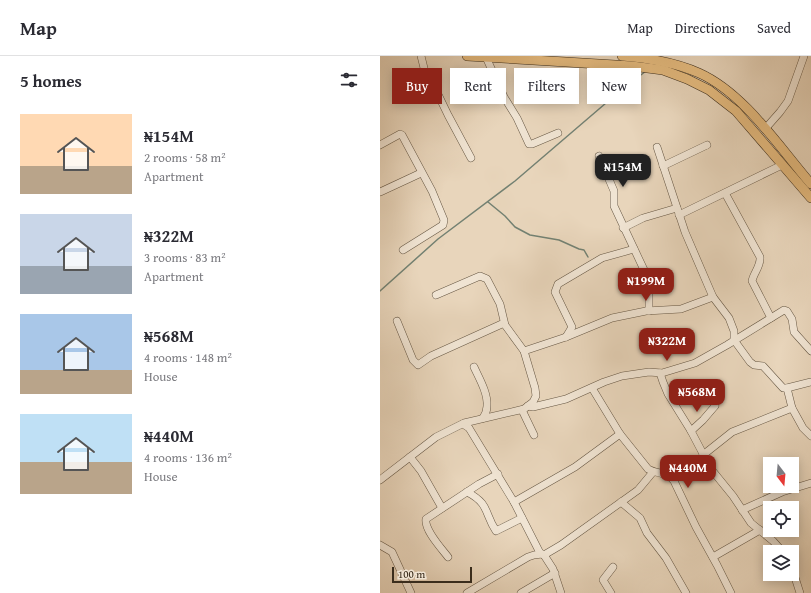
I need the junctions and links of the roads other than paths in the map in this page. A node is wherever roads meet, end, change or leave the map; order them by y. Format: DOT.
graph roads {
  1 [pos="421,56"];
  2 [pos="467,56"];
  3 [pos="622,56"];
  4 [pos="804,56"];
  5 [pos="486,57"];
  6 [pos="542,58"];
  7 [pos="661,63"];
  8 [pos="765,129"];
  9 [pos="558,133"];
  10 [pos="707,145"];
  11 [pos="380,146"];
  12 [pos="657,147"];
  13 [pos="598,156"];
  14 [pos="471,158"];
  15 [pos="782,165"];
  16 [pos="663,166"];
  17 [pos="421,173"];
  18 [pos="811,184"];
  19 [pos="380,192"];
  20 [pos="725,193"];
  21 [pos="811,198"];
  22 [pos="678,211"];
  23 [pos="623,228"];
  24 [pos="634,249"];
  25 [pos="403,250"];
  26 [pos="436,295"];
  27 [pos="714,298"];
  28 [pos="649,311"];
  29 [pos="771,318"];
  30 [pos="397,321"];
  31 [pos="504,323"];
  32 [pos="566,338"];
  33 [pos="734,340"];
  34 [pos="811,351"];
  35 [pos="524,352"];
  36 [pos="474,367"];
  37 [pos="660,373"];
  38 [pos="811,382"];
  39 [pos="592,388"];
  40 [pos="787,388"];
  41 [pos="535,398"];
  42 [pos="540,406"];
  43 [pos="715,406"];
  44 [pos="525,408"];
  45 [pos="792,408"];
  46 [pos="483,418"];
  47 [pos="467,425"];
  48 [pos="691,431"];
  49 [pos="620,434"];
  50 [pos="534,435"];
  51 [pos="811,436"];
  52 [pos="703,455"];
  53 [pos="410,458"];
  54 [pos="653,472"];
  55 [pos="498,474"];
  56 [pos="380,480"];
  57 [pos="811,483"];
  58 [pos="799,485"];
  59 [pos="467,492"];
  60 [pos="774,493"];
  61 [pos="514,502"];
  62 [pos="621,502"];
  63 [pos="442,508"];
  64 [pos="742,510"];
  65 [pos="522,518"];
  66 [pos="760,530"];
  67 [pos="380,545"];
  68 [pos="776,545"];
  69 [pos="543,555"];
  70 [pos="448,557"];
  71 [pos="713,558"];
  72 [pos="612,567"];
  73 [pos="555,573"];
  74 [pos="796,581"];
  75 [pos="479,590"];
  76 [pos="411,593"];
  77 [pos="467,593"];
  78 [pos="521,593"];
  79 [pos="561,593"];
  80 [pos="611,593"];
  81 [pos="686,593"];
  82 [pos="731,593"];
  83 [pos="800,593"];
  1 -- 14 [label="street"];
  2 -- 5 [label="main road"];
  3 -- 7 [label="main road"];
  4 -- 8 [label="street"];
  5 -- 6 [label="main road"];
  5 -- 9 [label="street"];
  6 -- 7 [label="main road"];
  7 -- 8 [label="main road"];
  7 -- 15 [label="main road"];
  8 -- 18 [label="main road"];
  10 -- 16 [label="street"];
  11 -- 17 [label="street"];
  12 -- 16 [label="street"];
  13 -- 23 [label="street"];
  15 -- 20 [label="street"];
  15 -- 21 [label="main road"];
  16 -- 22 [label="street"];
  17 -- 19 [label="street"];
  17 -- 25 [label="street"];
  20 -- 22 [label="street"];
  20 -- 29 [label="street"];
  22 -- 23 [label="street"];
  22 -- 27 [label="street"];
  23 -- 24 [label="street"];
  24 -- 28 [label="street"];
  24 -- 32 [label="street"];
  26 -- 31 [label="street"];
  27 -- 28 [label="street"];
  27 -- 33 [label="street"];
  28 -- 32 [label="street"];
  29 -- 33 [label="street"];
  29 -- 34 [label="street"];
  30 -- 31 [label="street"];
  31 -- 35 [label="street"];
  32 -- 35 [label="street"];
  33 -- 37 [label="street"];
  33 -- 40 [label="street"];
  35 -- 41 [label="street"];
  36 -- 46 [label="street"];
  37 -- 39 [label="street"];
  37 -- 48 [label="street"];
  38 -- 40 [label="street"];
  39 -- 42 [label="street"];
  39 -- 49 [label="street"];
  40 -- 45 [label="street"];
  41 -- 42 [label="street"];
  41 -- 44 [label="street"];
  42 -- 44 [label="street"];
  43 -- 48 [label="street"];
  44 -- 46 [label="street"];
  44 -- 50 [label="street"];
  45 -- 51 [label="street"];
  45 -- 52 [label="street"];
  46 -- 47 [label="street"];
  47 -- 53 [label="street"];
  47 -- 55 [label="street"];
  48 -- 52 [label="street"];
  49 -- 54 [label="street"];
  49 -- 61 [label="street"];
  52 -- 64 [label="street"];
  53 -- 56 [label="street"];
  53 -- 63 [label="street"];
  54 -- 62 [label="street"];
  54 -- 71 [label="street"];
  55 -- 59 [label="street"];
  55 -- 61 [label="street"];
  57 -- 58 [label="street"];
  59 -- 63 [label="street"];
  59 -- 65 [label="street"];
  60 -- 64 [label="street"];
  61 -- 65 [label="street"];
  62 -- 69 [label="street"];
  62 -- 81 [label="street"];
  63 -- 70 [label="street"];
  64 -- 66 [label="street"];
  65 -- 69 [label="street"];
  66 -- 68 [label="street"];
  66 -- 71 [label="street"];
  67 -- 76 [label="street"];
  69 -- 73 [label="street"];
  69 -- 75 [label="street"];
  71 -- 82 [label="street"];
  72 -- 80 [label="street"];
  73 -- 78 [label="street"];
  73 -- 79 [label="street"];
  74 -- 83 [label="street"];
  75 -- 77 [label="street"];
}
